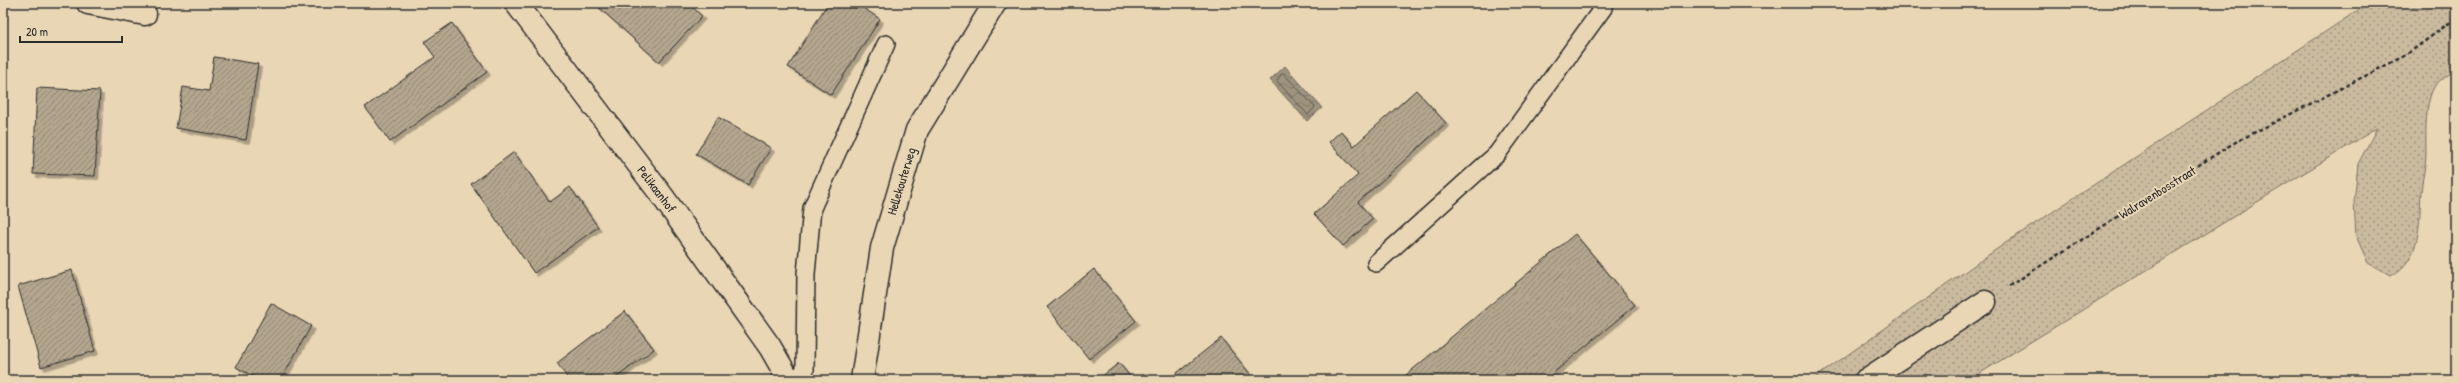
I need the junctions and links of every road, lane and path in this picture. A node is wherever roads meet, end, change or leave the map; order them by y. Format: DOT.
graph roads {
  1 [pos="88,3"];
  2 [pos="516,3"];
  3 [pos="995,3"];
  4 [pos="1604,3"];
  5 [pos="146,14"];
  6 [pos="2456,18"];
  7 [pos="886,44"];
  8 [pos="1376,263"];
  9 [pos="1984,302"];
  10 [pos="790,380"];
  11 [pos="796,380"];
  12 [pos="862,380"];
  13 [pos="1866,380"];
  1 -- 5 [label="street"];
  2 -- 10 [label="street, Pelikaanhof"];
  3 -- 12 [label="street, Hellekouterweg"];
  4 -- 8 [label="lane"];
  6 -- 9 [label="path, Walravenbosstraat"];
  7 -- 11 [label="lane"];
  9 -- 13 [label="street"];
}
